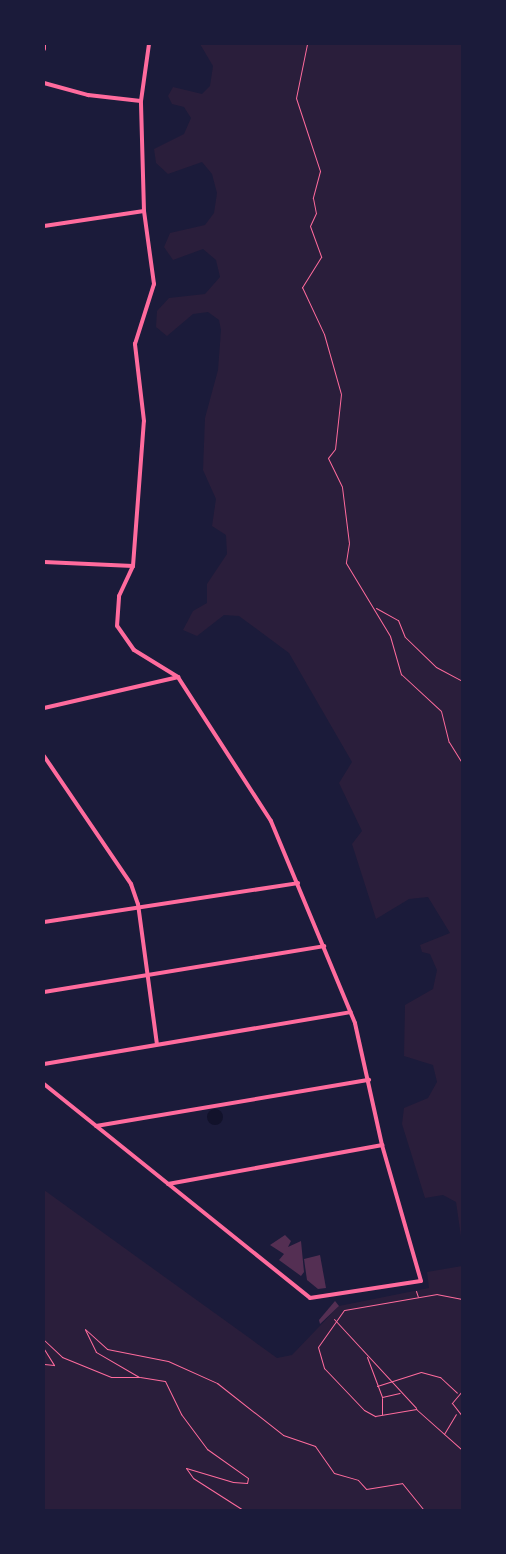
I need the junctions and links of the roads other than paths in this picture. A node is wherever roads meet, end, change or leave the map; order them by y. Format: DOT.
graph roads {
  1 [pos="44,44"];
  2 [pos="149,44"];
  3 [pos="44,50"];
  4 [pos="44,83"];
  5 [pos="141,101"];
  6 [pos="144,212"];
  7 [pos="44,226"];
  8 [pos="44,562"];
  9 [pos="133,566"];
  10 [pos="178,677"];
  11 [pos="44,708"];
  12 [pos="44,756"];
  13 [pos="298,883"];
  14 [pos="138,904"];
  15 [pos="44,922"];
  16 [pos="324,946"];
  17 [pos="149,976"];
  18 [pos="44,992"];
  19 [pos="351,1012"];
  20 [pos="157,1044"];
  21 [pos="44,1064"];
  22 [pos="369,1080"];
  23 [pos="44,1084"];
  24 [pos="96,1126"];
  25 [pos="382,1145"];
  26 [pos="168,1184"];
  1 -- 3 [label="street"];
  2 -- 5 [label="street"];
  4 -- 5 [label="street"];
  5 -- 6 [label="street"];
  6 -- 7 [label="street"];
  6 -- 9 [label="street"];
  8 -- 9 [label="street"];
  9 -- 10 [label="street"];
  10 -- 11 [label="street"];
  10 -- 13 [label="street"];
  12 -- 14 [label="street"];
  13 -- 14 [label="street"];
  13 -- 16 [label="street"];
  14 -- 15 [label="street"];
  14 -- 17 [label="street"];
  16 -- 17 [label="street"];
  16 -- 19 [label="street"];
  17 -- 18 [label="street"];
  17 -- 20 [label="street"];
  19 -- 20 [label="street"];
  19 -- 22 [label="street"];
  20 -- 21 [label="street"];
  22 -- 24 [label="street"];
  22 -- 25 [label="street"];
  23 -- 24 [label="street"];
  24 -- 26 [label="street"];
  25 -- 26 [label="street"];
  25 -- 26 [label="street"];
}
